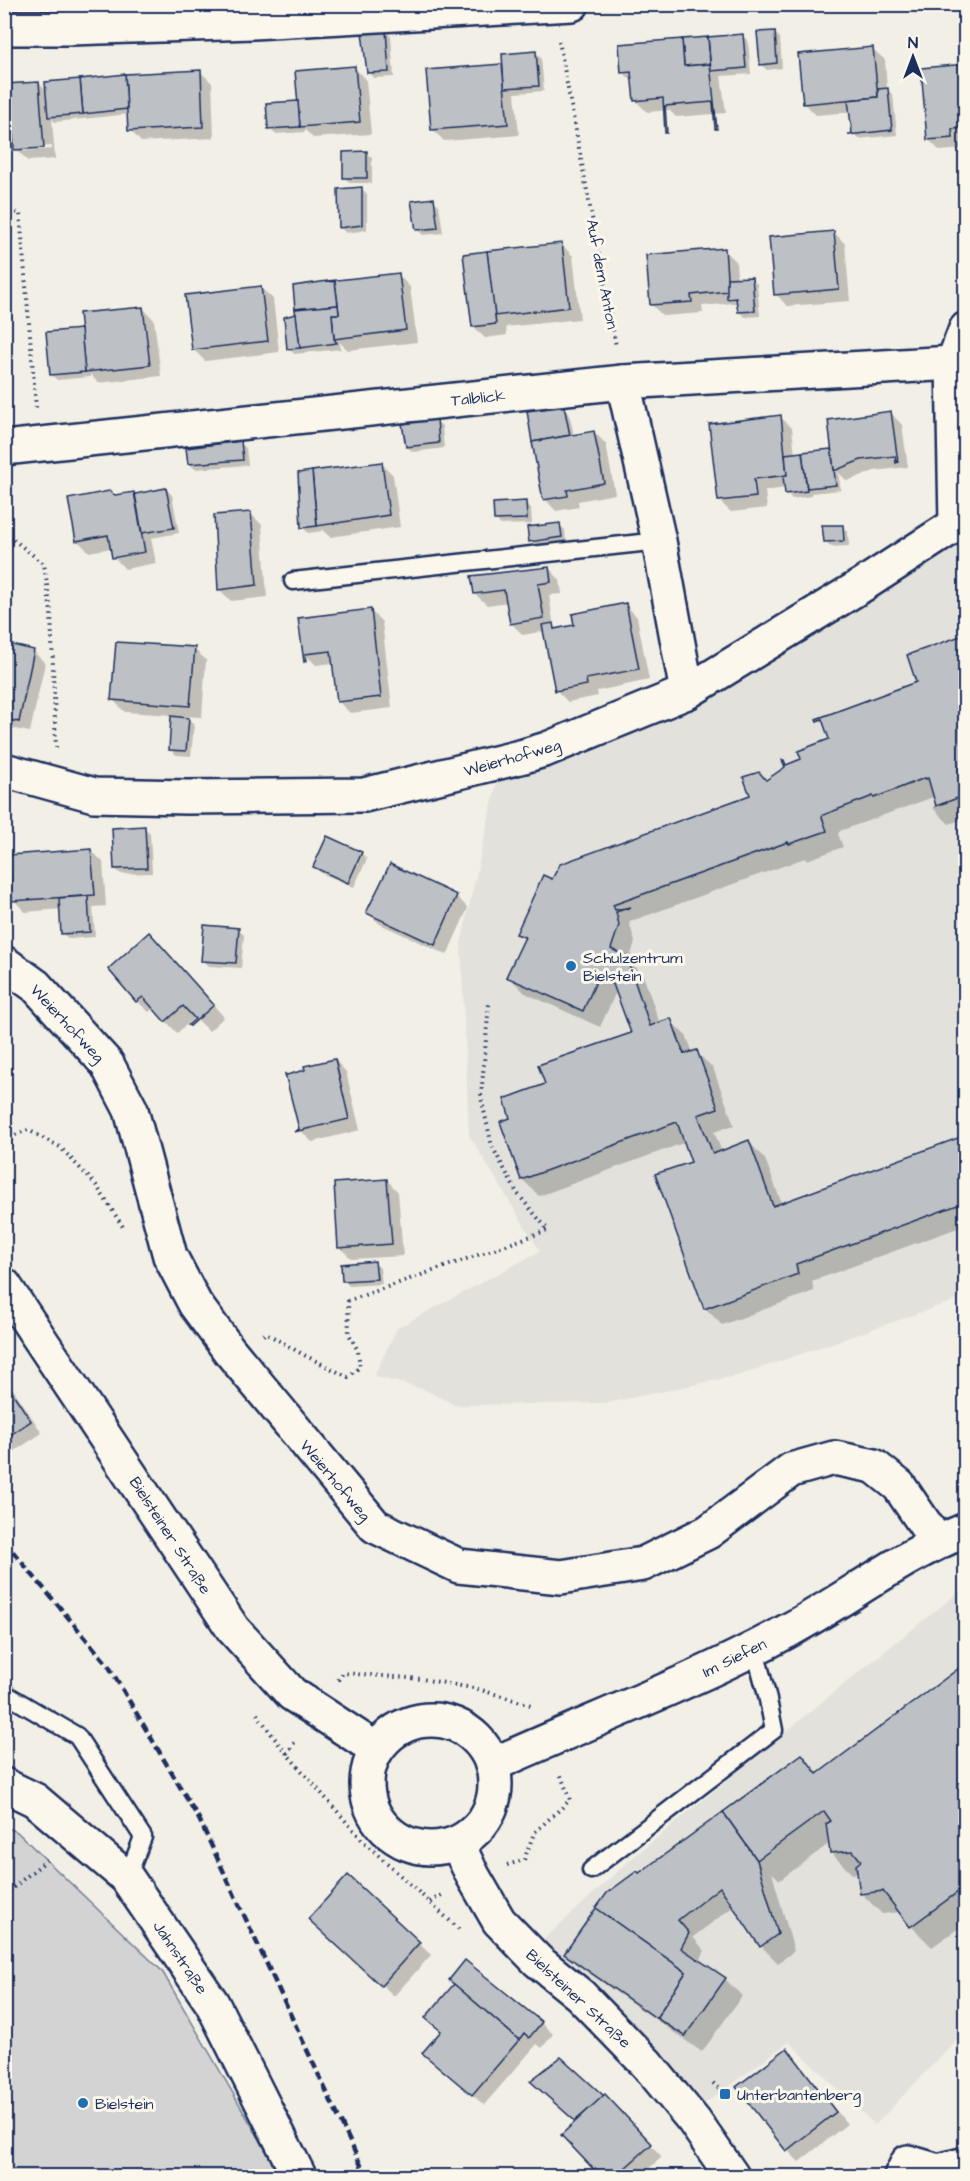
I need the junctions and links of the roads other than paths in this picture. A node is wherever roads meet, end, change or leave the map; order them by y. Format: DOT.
graph roads {
  1 [pos="562,5"];
  2 [pos="4,28"];
  3 [pos="966,329"];
  4 [pos="953,363"];
  5 [pos="623,382"];
  6 [pos="4,448"];
  7 [pos="961,521"];
  8 [pos="659,540"];
  9 [pos="293,581"];
  10 [pos="687,692"];
  11 [pos="4,770"];
  12 [pos="4,963"];
  13 [pos="4,1285"];
  14 [pos="951,1536"];
  15 [pos="754,1647"];
  16 [pos="4,1693"];
  17 [pos="376,1749"];
  18 [pos="492,1765"];
  19 [pos="4,1785"];
  20 [pos="457,1843"];
  21 [pos="591,1870"];
  22 [pos="127,1878"];
  23 [pos="966,2163"];
  24 [pos="905,2169"];
  25 [pos="299,2176"];
  26 [pos="732,2176"];
  1 -- 2 [label="street"];
  3 -- 4 [label="street"];
  4 -- 5 [label="street, Talblick"];
  4 -- 7 [label="street"];
  5 -- 6 [label="street, Talblick"];
  5 -- 8 [label="street"];
  7 -- 10 [label="street, Weierhofweg"];
  8 -- 9 [label="lane"];
  8 -- 10 [label="street"];
  10 -- 11 [label="street, Weierhofweg"];
  12 -- 14 [label="street, Weierhofweg"];
  13 -- 17 [label="street, Bielsteiner Straße"];
  14 -- 15 [label="street, Im Siefen"];
  15 -- 18 [label="street, Im Siefen"];
  15 -- 21 [label="lane"];
  16 -- 22 [label="lane"];
  17 -- 18 [label="street"];
  17 -- 20 [label="street"];
  18 -- 20 [label="street"];
  19 -- 22 [label="street, Jahnstraße"];
  20 -- 26 [label="street, Bielsteiner Straße"];
  22 -- 25 [label="street, Jahnstraße"];
  23 -- 24 [label="street"];
}
